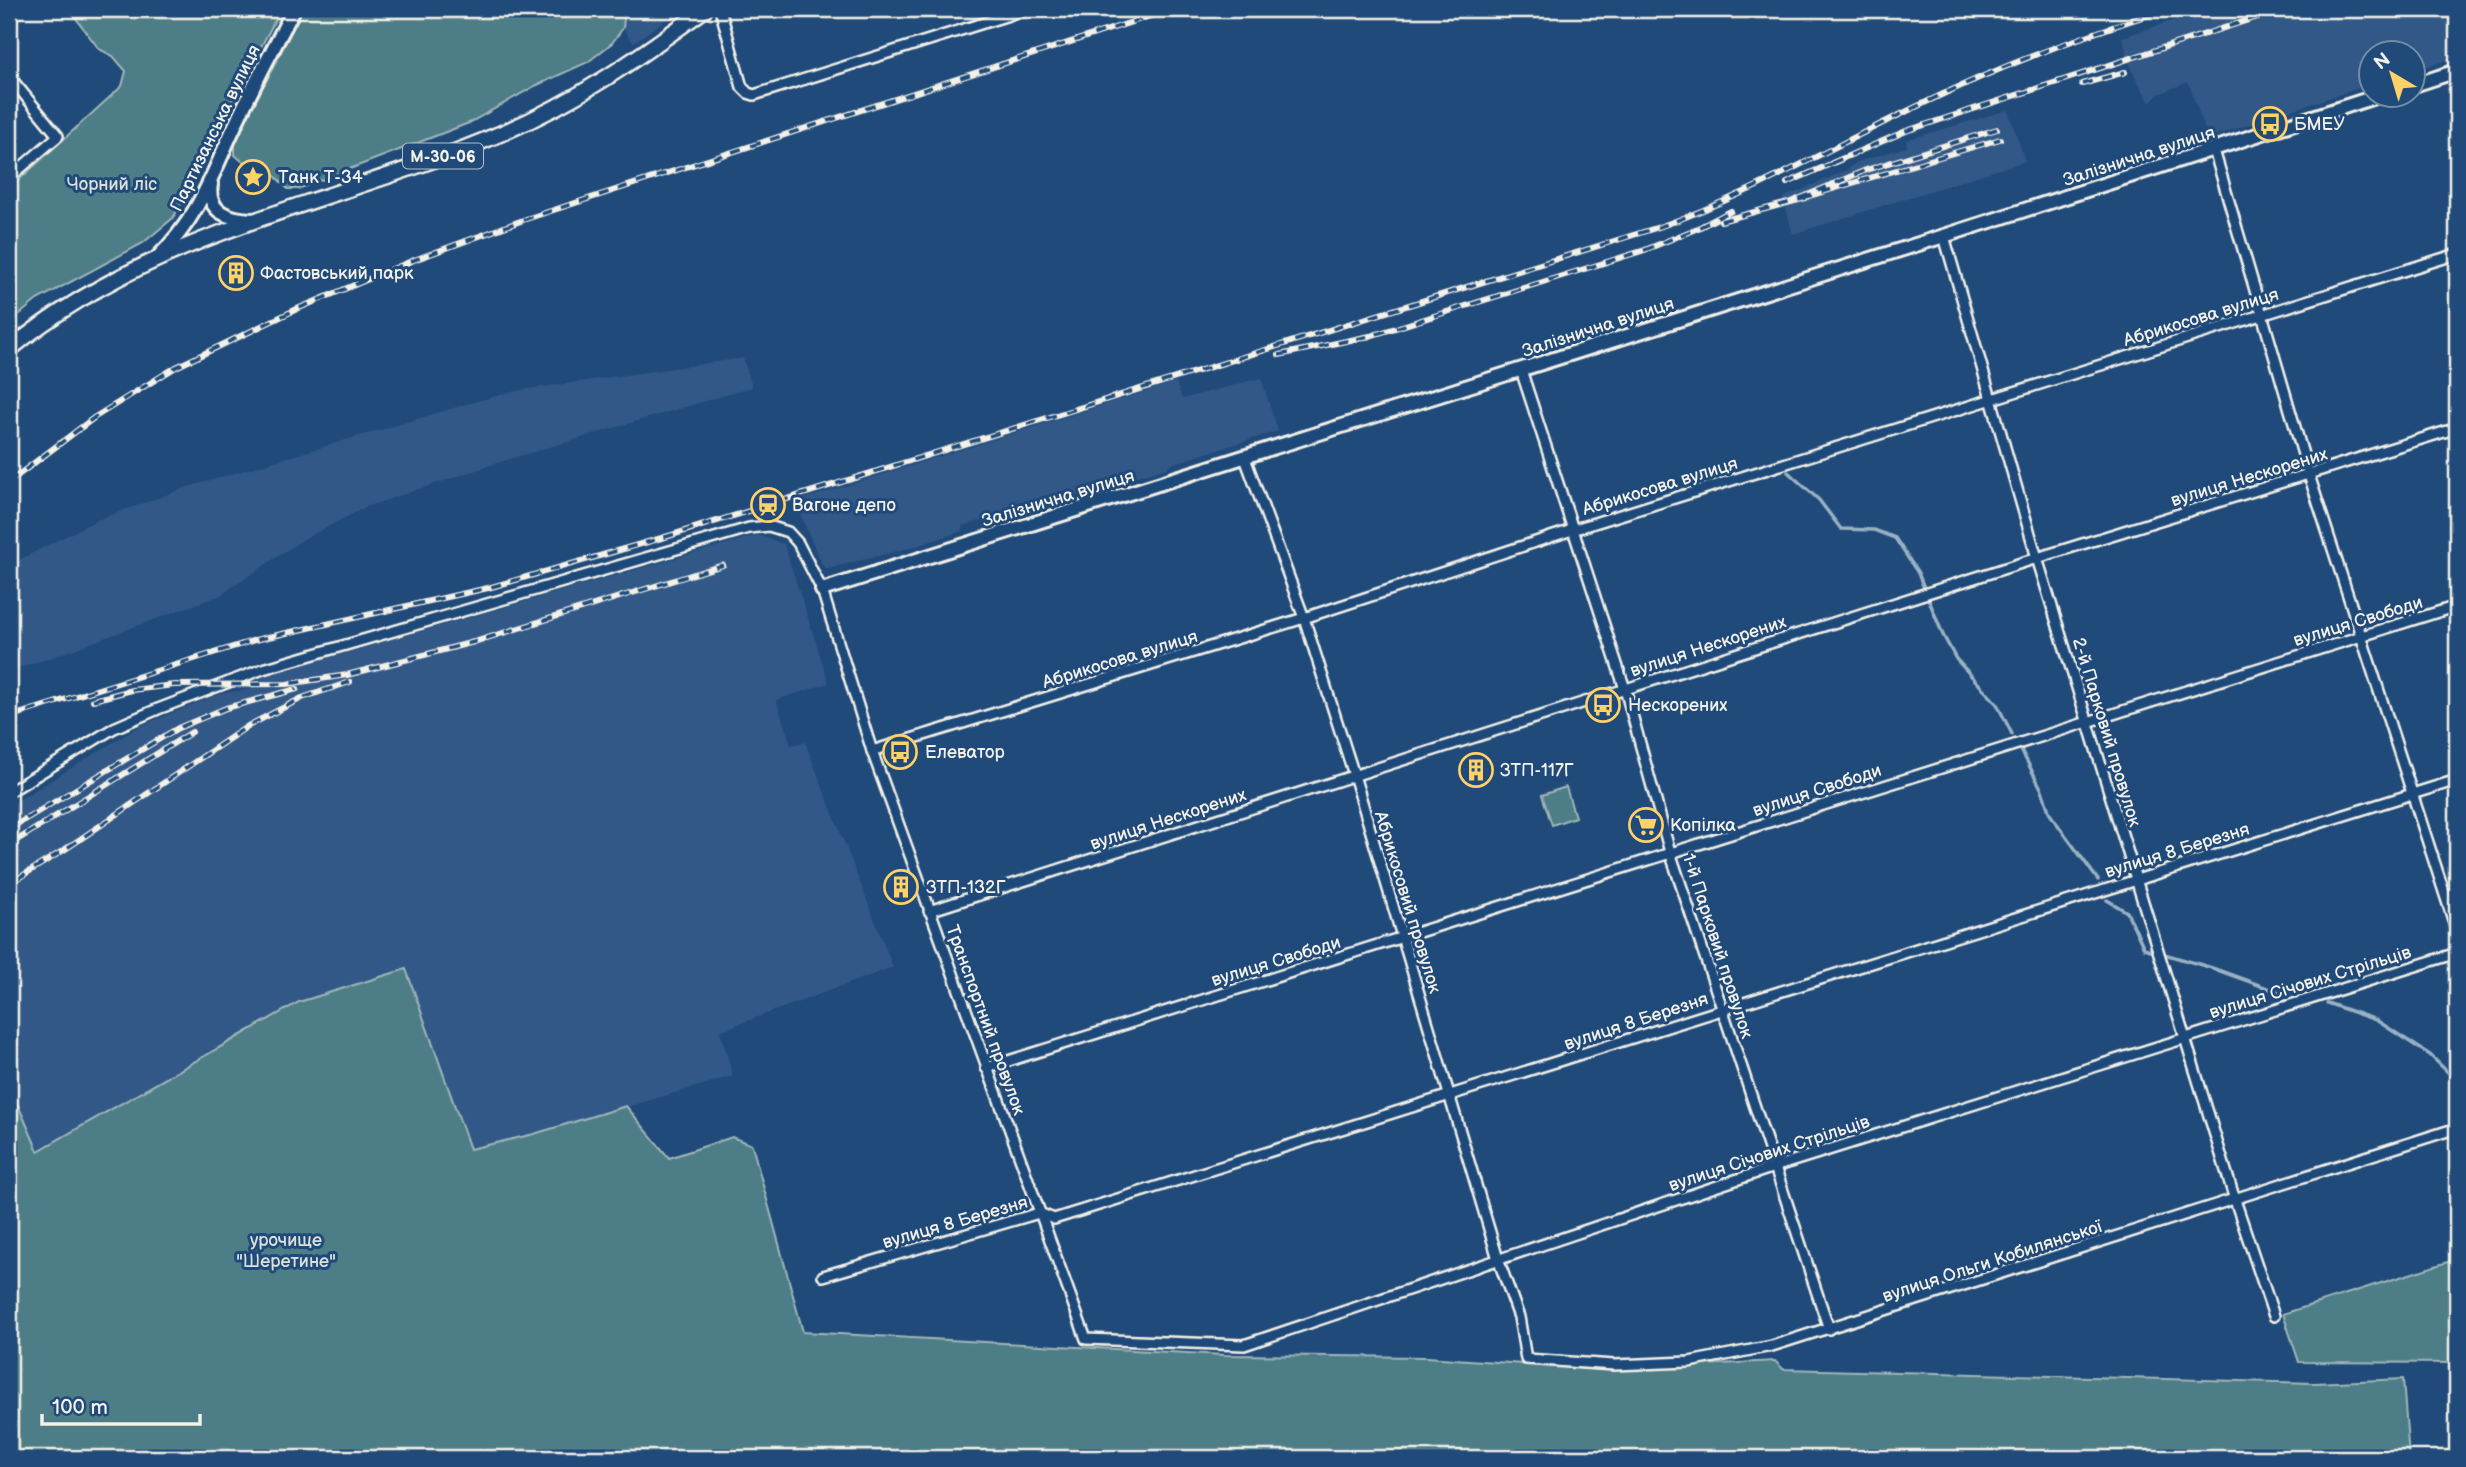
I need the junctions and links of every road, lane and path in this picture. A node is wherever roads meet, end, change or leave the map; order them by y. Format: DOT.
graph roads {
  1 [pos="293,9"];
  2 [pos="705,9"];
  3 [pos="720,9"];
  4 [pos="1028,9"];
  5 [pos="2457,71"];
  6 [pos="9,76"];
  7 [pos="2428,80"];
  8 [pos="2358,103"];
  9 [pos="2214,150"];
  10 [pos="212,177"];
  11 [pos="9,178"];
  12 [pos="257,220"];
  13 [pos="1944,236"];
  14 [pos="2457,254"];
  15 [pos="158,257"];
  16 [pos="2261,315"];
  17 [pos="9,328"];
  18 [pos="14,345"];
  19 [pos="1521,370"];
  20 [pos="1991,399"];
  21 [pos="2457,428"];
  22 [pos="1245,457"];
  23 [pos="2309,475"];
  24 [pos="1572,530"];
  25 [pos="2037,558"];
  26 [pos="822,590"];
  27 [pos="2457,606"];
  28 [pos="1304,618"];
  29 [pos="2361,637"];
  30 [pos="1625,689"];
  31 [pos="2087,721"];
  32 [pos="872,751"];
  33 [pos="1354,775"];
  34 [pos="2457,780"];
  35 [pos="9,792"];
  36 [pos="2413,794"];
  37 [pos="1671,852"];
  38 [pos="2136,879"];
  39 [pos="929,911"];
  40 [pos="2457,932"];
  41 [pos="1402,938"];
  42 [pos="2457,953"];
  43 [pos="1723,1010"];
  44 [pos="2186,1038"];
  45 [pos="986,1068"];
  46 [pos="1450,1098"];
  47 [pos="2457,1128"];
  48 [pos="1774,1167"];
  49 [pos="2235,1200"];
  50 [pos="1039,1213"];
  51 [pos="1498,1259"];
  52 [pos="823,1276"];
  53 [pos="2274,1315"];
  54 [pos="1829,1329"];
  55 [pos="1086,1339"];
  56 [pos="1526,1359"];
  1 -- 10 [label="street, Партизанська вулиця"];
  2 -- 12 [label="main road, М-30-06"];
  3 -- 4 [label="street"];
  5 -- 7 [label="street"];
  6 -- 11 [label="street"];
  8 -- 9 [label="street, Залізнична вулиця"];
  9 -- 13 [label="street, Залізнична вулиця"];
  9 -- 16 [label="street"];
  10 -- 12 [label="street"];
  10 -- 15 [label="street, Партизанська вулиця"];
  12 -- 15 [label="main road, М-30-06"];
  13 -- 19 [label="street, Залізнична вулиця"];
  13 -- 20 [label="street, 2-й Парковий провулок"];
  14 -- 16 [label="street, Абрикосова вулиця"];
  15 -- 18 [label="main road, М-30-06"];
  16 -- 20 [label="street, Абрикосова вулиця"];
  16 -- 23 [label="street"];
  17 -- 18 [label="street"];
  19 -- 22 [label="street, Залізнична вулиця"];
  19 -- 24 [label="street, 1-й Парковий провулок"];
  20 -- 24 [label="street, Абрикосова вулиця"];
  20 -- 25 [label="street, 2-й Парковий провулок"];
  21 -- 23 [label="street, вулиця Нескорених"];
  22 -- 26 [label="street, Залізнична вулиця"];
  22 -- 28 [label="street, Абрикосовий провулок"];
  23 -- 25 [label="street, вулиця Нескорених"];
  23 -- 29 [label="street"];
  24 -- 28 [label="street, Абрикосова вулиця"];
  24 -- 30 [label="street, 1-й Парковий провулок"];
  25 -- 30 [label="street, вулиця Нескорених"];
  25 -- 31 [label="street, 2-й Парковий провулок"];
  26 -- 32 [label="street, Транспортний провулок"];
  26 -- 35 [label="street, Транспортний провулок"];
  27 -- 29 [label="street, вулиця Свободи"];
  28 -- 32 [label="street, Абрикосова вулиця"];
  28 -- 33 [label="street, Абрикосовий провулок"];
  29 -- 31 [label="street, вулиця Свободи"];
  29 -- 36 [label="street"];
  30 -- 33 [label="street, вулиця Нескорених"];
  30 -- 37 [label="street, 1-й Парковий провулок"];
  31 -- 37 [label="street, вулиця Свободи"];
  31 -- 38 [label="street, 2-й Парковий провулок"];
  32 -- 39 [label="street, Транспортний провулок"];
  33 -- 39 [label="street, вулиця Нескорених"];
  33 -- 41 [label="street, Абрикосовий провулок"];
  34 -- 36 [label="street, вулиця 8 Березня"];
  36 -- 38 [label="street, вулиця 8 Березня"];
  36 -- 40 [label="street"];
  37 -- 41 [label="street, вулиця Свободи"];
  37 -- 43 [label="street, 1-й Парковий провулок"];
  38 -- 43 [label="street, вулиця 8 Березня"];
  38 -- 44 [label="street, 2-й Парковий провулок"];
  39 -- 45 [label="street, Транспортний провулок"];
  41 -- 45 [label="street, вулиця Свободи"];
  41 -- 46 [label="street, Абрикосовий провулок"];
  42 -- 44 [label="street, вулиця Січових Стрільців"];
  43 -- 46 [label="street, вулиця 8 Березня"];
  43 -- 48 [label="street, 1-й Парковий провулок"];
  44 -- 48 [label="street, вулиця Січових Стрільців"];
  44 -- 49 [label="street, 2-й Парковий провулок"];
  45 -- 50 [label="street, Транспортний провулок"];
  46 -- 50 [label="street, вулиця 8 Березня"];
  46 -- 51 [label="street, Абрикосовий провулок"];
  47 -- 49 [label="street, вулиця Ольги Кобилянської"];
  48 -- 51 [label="street, вулиця Січових Стрільців"];
  48 -- 54 [label="street, 1-й Парковий провулок"];
  49 -- 53 [label="street, 2-й Парковий провулок"];
  49 -- 54 [label="street, вулиця Ольги Кобилянської"];
  50 -- 52 [label="street, вулиця 8 Березня"];
  50 -- 55 [label="street, Транспортний провулок"];
  51 -- 55 [label="street, вулиця Січових Стрільців"];
  51 -- 56 [label="street, Абрикосовий провулок"];
  54 -- 56 [label="street, вулиця Ольги Кобилянської"];
}
